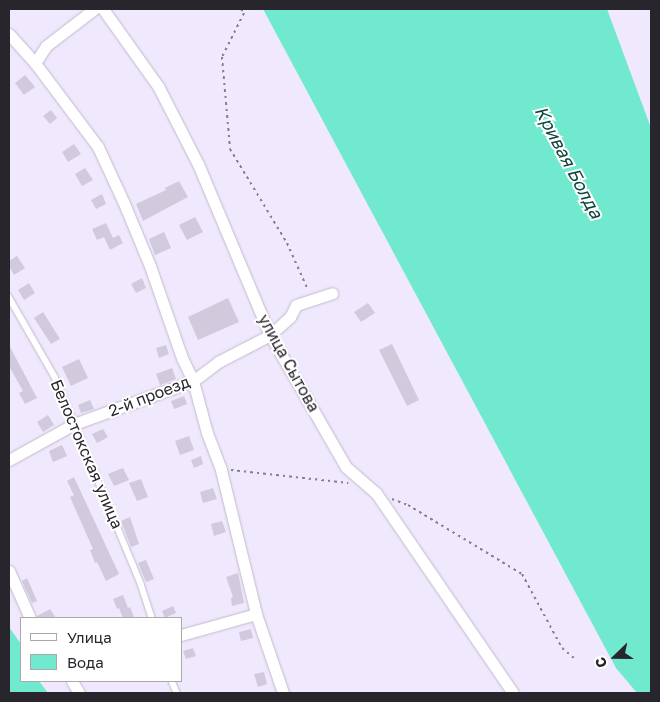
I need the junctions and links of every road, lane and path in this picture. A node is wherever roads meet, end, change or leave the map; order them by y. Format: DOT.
graph roads {
  1 [pos="94,9"];
  2 [pos="103,9"];
  3 [pos="241,9"];
  4 [pos="9,34"];
  5 [pos="35,63"];
  6 [pos="332,292"];
  7 [pos="9,297"];
  8 [pos="312,299"];
  9 [pos="270,335"];
  10 [pos="193,381"];
  11 [pos="74,424"];
  12 [pos="9,460"];
  13 [pos="221,470"];
  14 [pos="351,484"];
  15 [pos="376,493"];
  16 [pos="9,571"];
  17 [pos="256,614"];
  18 [pos="30,617"];
  19 [pos="152,617"];
  20 [pos="182,635"];
  21 [pos="574,658"];
  22 [pos="73,682"];
  23 [pos="79,693"];
  24 [pos="282,693"];
  25 [pos="513,693"];
  1 -- 5 [label="street"];
  2 -- 9 [label="street, улица Сытова"];
  3 -- 8 [label="path"];
  4 -- 5 [label="street"];
  5 -- 10 [label="street"];
  6 -- 8 [label="street, 2-й проезд"];
  7 -- 11 [label="lane, Белостокская улица"];
  8 -- 9 [label="street, 2-й проезд"];
  9 -- 10 [label="street, 2-й проезд"];
  9 -- 15 [label="street, улица Сытова"];
  10 -- 11 [label="street, 2-й проезд"];
  10 -- 13 [label="street"];
  11 -- 12 [label="street, 2-й проезд"];
  11 -- 19 [label="lane, Белостокская улица"];
  13 -- 14 [label="path"];
  13 -- 17 [label="street"];
  15 -- 21 [label="path"];
  15 -- 25 [label="street, улица Сытова"];
  16 -- 18 [label="street"];
  17 -- 20 [label="street"];
  17 -- 24 [label="street"];
  22 -- 23 [label="street"];
}
